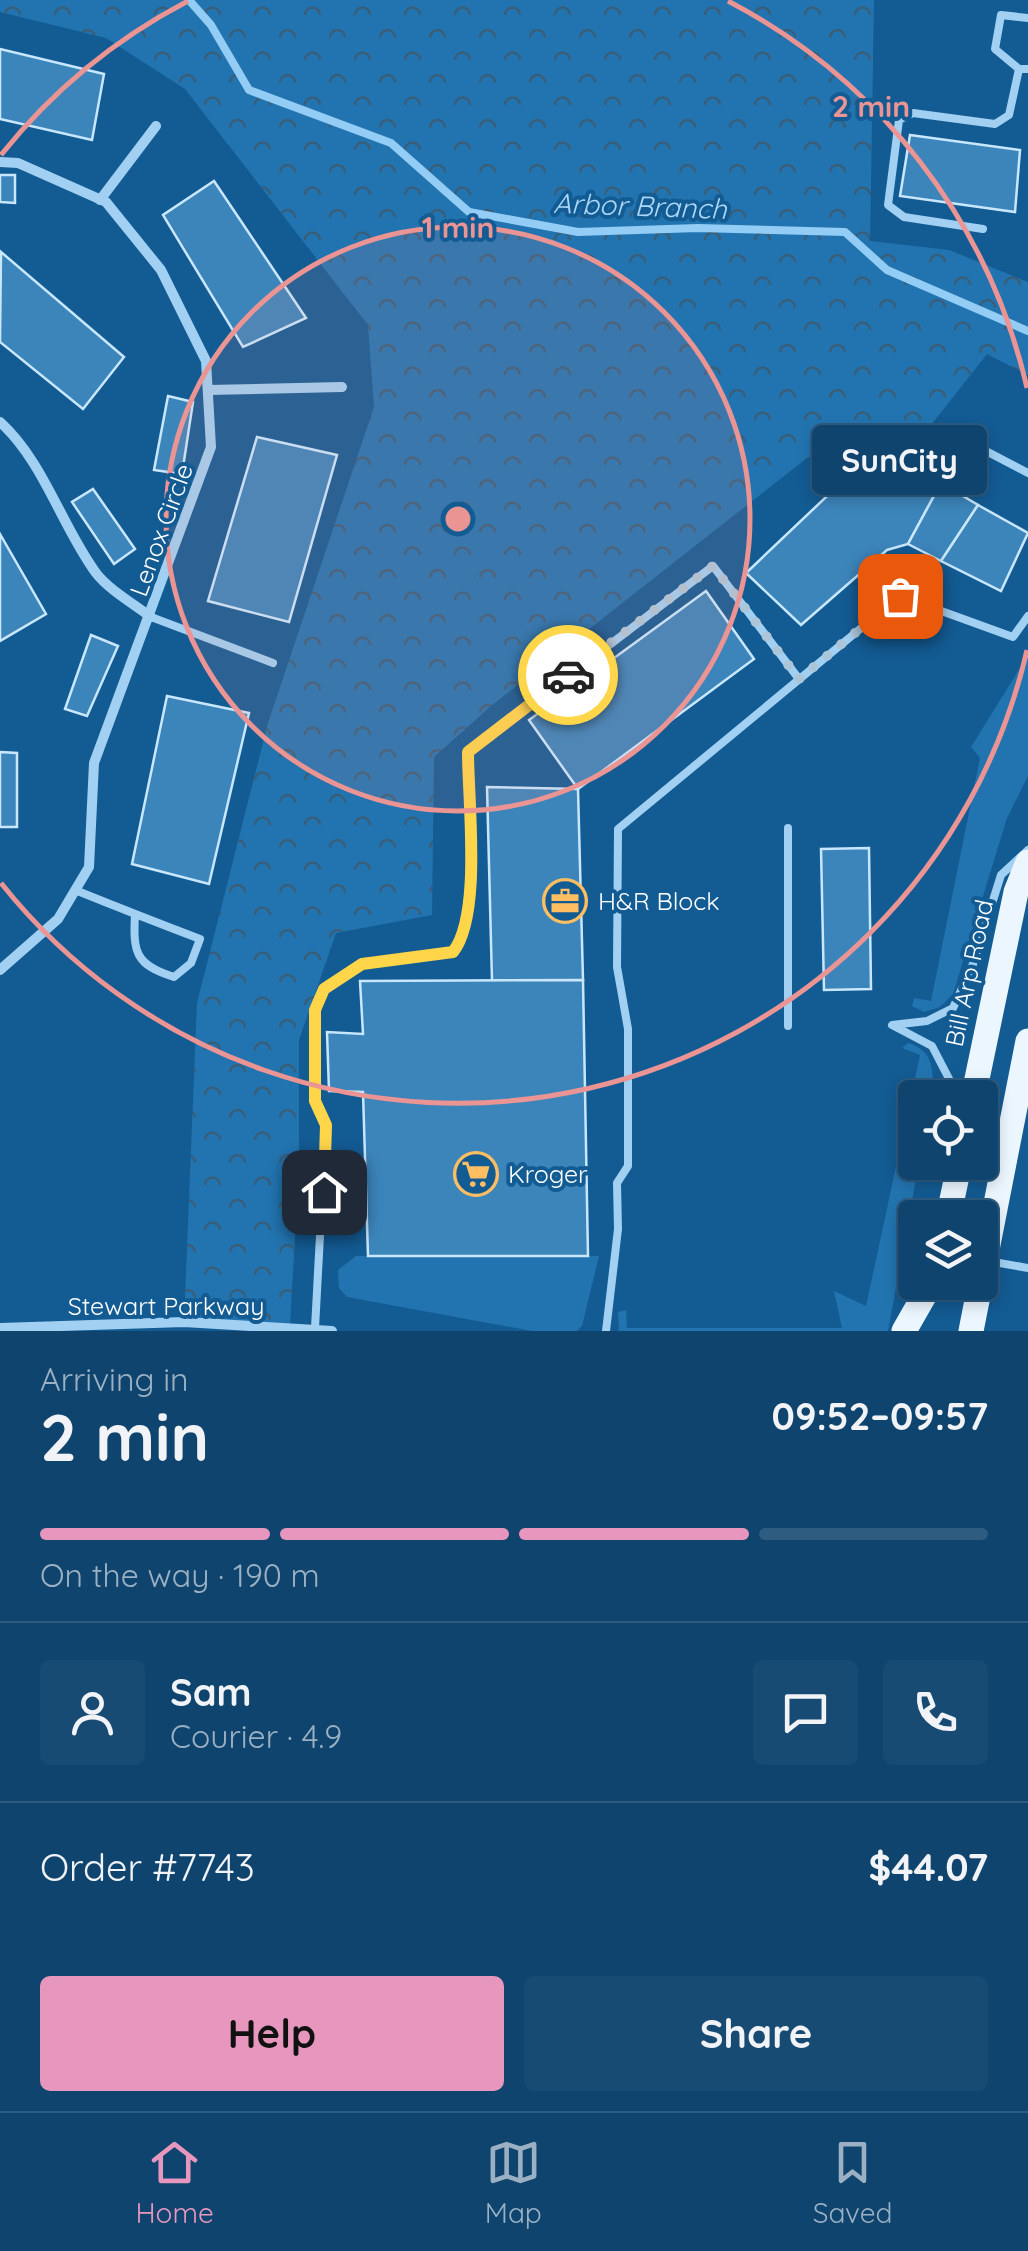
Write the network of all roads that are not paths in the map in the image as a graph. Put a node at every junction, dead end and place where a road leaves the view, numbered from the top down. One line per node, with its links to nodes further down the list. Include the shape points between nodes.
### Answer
1 (1028, 18): 2 (lane, via 1000,14 995,48)
2 (1024, 69): 6 (lane, via 1008,115 995,124 912,112 899,120 888,205 904,216)
3 (156, 126): 5 (street)
4 (0, 162): 5 (street, Lenox Circle, via 18,163)
5 (100, 200): 8 (street, Lenox Circle, via 161,270 206,362)
6 (983, 229)
7 (342, 386): 8 (street)
8 (208, 390): 13 (street, Lenox Circle, via 212,447)
9 (0, 422): 13 (street, via 22,441 100,578)
10 (962, 439): 11 (lane)
11 (1028, 474)
12 (1028, 616): 15 (lane, via 1013,638 900,596)
13 (151, 617): 14 (lane); 19 (street, Lenox Circle, via 94,763 89,866)
14 (273, 663)
15 (799, 679): 34 (lane, via 713,566 468,752 464,938 453,952 352,968 324,989 315,1010 315,1101 326,1125); 36 (lane, via 618,829 617,967 628,1029 628,1166 617,1184)
16 (788, 828): 22 (lane)
17 (1028, 850): 24 (lane, via 1001,874 954,1008 927,1021 892,1025 932,1046)
18 (1028, 862): 25 (main road, Bill Arp Road)
19 (75, 890): 20 (lane); 21 (street, Lenox Circle, via 58,919)
20 (136, 914): 20 (lane, via 200,939 191,963 174,978 148,970 133,946)
21 (0, 970)
22 (788, 1026)
23 (1028, 1041): 26 (main road)
24 (949, 1080)
25 (978, 1080)
26 (997, 1200)
27 (998, 1262): 28 (lane)
28 (1028, 1268)
29 (922, 1300): 37 (main road)
30 (930, 1300): 38 (main road)
31 (978, 1300): 39 (main road)
32 (0, 1328): 33 (street, Stewart Parkway)
33 (96, 1328): 34 (street, Stewart Parkway, via 184,1322)
34 (315, 1328): 35 (street, Stewart Parkway)
35 (332, 1331)
36 (606, 1331)
37 (904, 1331)
38 (924, 1331)
39 (972, 1331)

